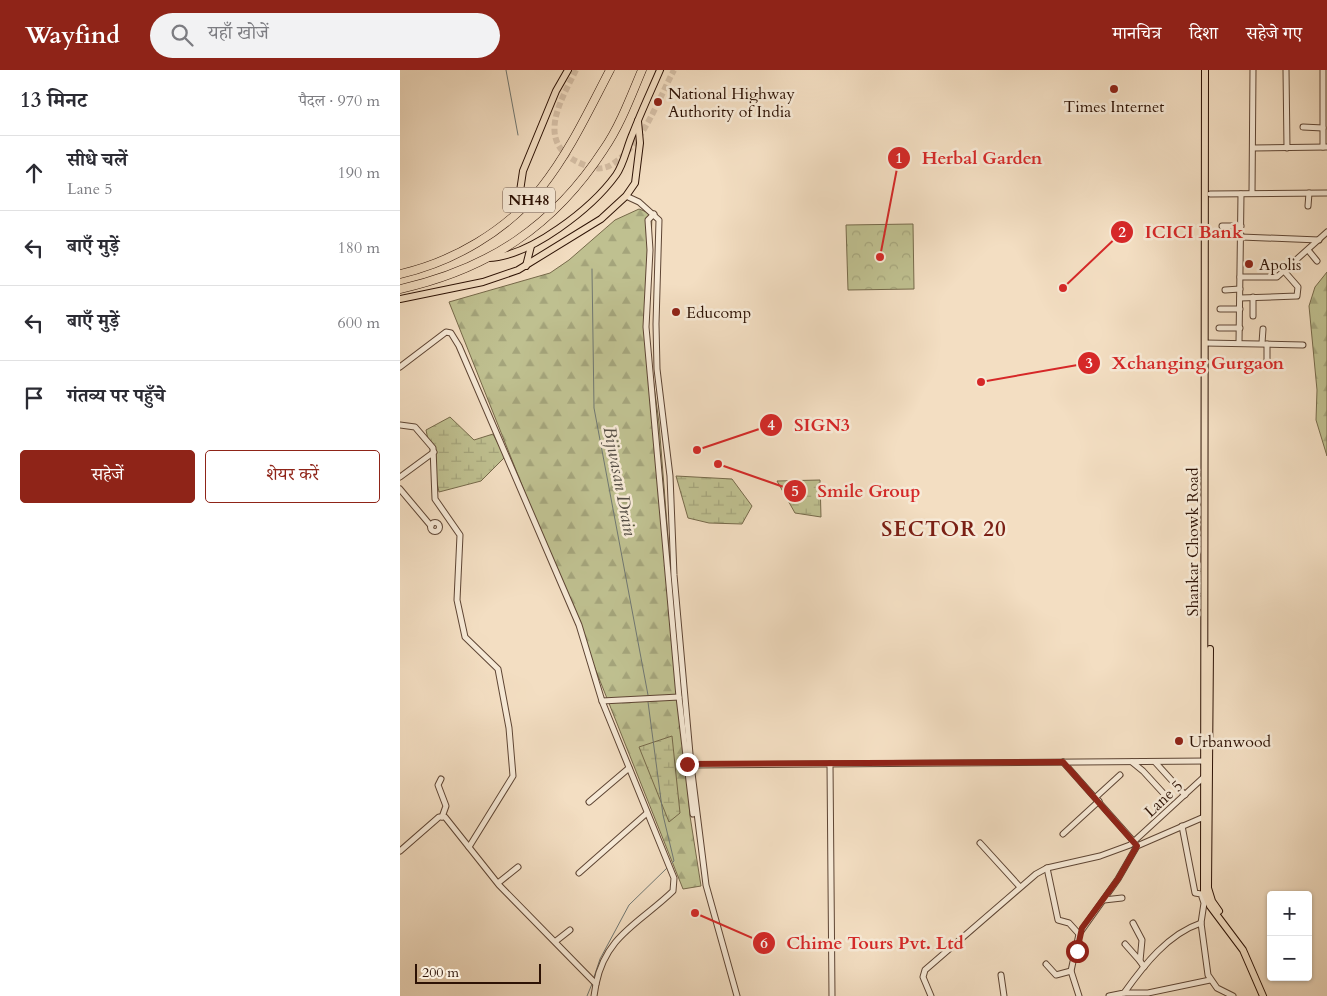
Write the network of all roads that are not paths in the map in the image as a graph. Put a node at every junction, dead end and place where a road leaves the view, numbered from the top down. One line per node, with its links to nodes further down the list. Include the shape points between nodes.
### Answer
1 (568, 70): 23 (main road, via 523,171)
2 (610, 70): 23 (highway, NH48, via 564,154 540,189)
3 (642, 70): 33 (highway, NH48, via 605,148 568,197 533,230)
4 (660, 70): 10 (main road)
5 (1205, 70): 51 (main road, Shankar Chowk Road)
6 (1209, 70): 19 (main road, Shankar Chowk Road)
7 (1253, 70): 14 (street)
8 (1286, 70): 15 (street)
9 (1323, 70): 12 (street)
10 (638, 121): 21 (main road, via 638,167 635,183); 31 (main road, via 617,174 551,234)
11 (1302, 127): 12 (street)
12 (1323, 128): 13 (street)
13 (1325, 147): 15 (street)
14 (1253, 148): 15 (street); 16 (street)
15 (1287, 148)
16 (1252, 193): 17 (street); 20 (street)
17 (1309, 193): 18 (street); 22 (street)
18 (1327, 193)
19 (1210, 194): 20 (street); 51 (main road, Shankar Chowk Road)
20 (1241, 194): 26 (street)
21 (626, 196): 24 (street); 35 (main road, via 595,222)
22 (1308, 206)
23 (517, 211): 37 (highway, NH48, via 465,250 429,267)
24 (654, 214): 64 (street, via 648,224 650,250 646,327); 71 (street, via 659,220 657,369 670,476 674,575)
25 (1222, 226): 26 (street)
26 (1241, 226): 29 (street)
27 (1327, 232): 30 (street)
28 (1223, 236): 29 (street)
29 (1241, 236): 30 (street); 38 (street)
30 (1319, 240): 32 (street)
31 (530, 246): 33 (main road, via 503,258); 35 (main road)
32 (1308, 250): 34 (street); 36 (street)
33 (488, 258): 39 (highway, NH48, via 434,282)
34 (1318, 261)
35 (526, 266): 44 (main road, via 484,282)
36 (1284, 271): 38 (street, via 1274,278); 43 (street, via 1298,288 1297,296)
37 (400, 274)
38 (1240, 277): 41 (street)
39 (400, 289)
40 (1225, 290): 41 (street)
41 (1240, 290): 42 (street)
42 (1240, 298): 43 (street); 46 (street)
43 (1252, 298): 47 (street)
44 (400, 299)
45 (1220, 309): 46 (street)
46 (1240, 309): 49 (street)
47 (1254, 316)
48 (1219, 328): 49 (street)
49 (1240, 328): 52 (street)
50 (1263, 329): 53 (street)
51 (1207, 343): 52 (street); 67 (main road, Shankar Chowk Road)
52 (1239, 343): 53 (street)
53 (1264, 344): 54 (street); 57 (street)
54 (1276, 344): 55 (street); 56 (street)
55 (1303, 345)
56 (1276, 350)
57 (1267, 363)
58 (400, 367): 65 (street, via 446,332 453,335 488,408 579,625)
59 (400, 425): 60 (street, via 415,427)
60 (434, 452): 61 (street); 87 (street, via 435,500 460,535 457,595 463,631 467,640 500,673 514,768 512,779)
61 (400, 477)
62 (400, 489): 63 (street)
63 (431, 526)
64 (679, 697): 65 (street); 71 (street)
65 (602, 701): 72 (street)
66 (1154, 761): 67 (street); 69 (street); 77 (street)
67 (1208, 761): 74 (main road, Shankar Chowk Road); 119 (main road, Shankar Chowk Road, via 1209,895 1247,948)
68 (1063, 762): 69 (street); 70 (street); 78 (street)
69 (1131, 762): 76 (street)
70 (830, 764): 71 (street); 112 (street)
71 (689, 765): 111 (street, via 704,892)
72 (629, 768): 79 (street); 80 (street)
73 (1120, 776): 78 (street)
74 (1206, 776): 77 (street, Lane 5); 82 (main road, Shankar Chowk Road)
75 (441, 779): 81 (street, via 438,785 446,806)
76 (1165, 795)
77 (1185, 795): 86 (street, Lane 5)
78 (1098, 799): 84 (street); 86 (street)
79 (589, 802)
80 (647, 813): 91 (street); 108 (street, via 664,850 674,886 666,897 615,940 601,963)
81 (442, 816): 87 (street); 88 (street)
82 (1204, 817): 83 (street); 118 (main road, Shankar Chowk Road, via 1206,900 1243,950)
83 (1182, 826): 86 (street); 97 (street, via 1195,892 1201,894 1204,903)
84 (1063, 834)
85 (980, 843): 93 (street)
86 (1136, 844): 90 (street); 95 (street, Lane 5)
87 (469, 847): 92 (street)
88 (401, 849)
89 (518, 867): 92 (street)
90 (1047, 868): 93 (street); 99 (street, via 1058,920 1069,923)
91 (580, 873)
92 (498, 883): 100 (street)
93 (1020, 887): 113 (street, via 925,970 923,977)
94 (1122, 898): 95 (street)
95 (1104, 900): 99 (street, Lane 5)
96 (1133, 923): 102 (street, via 1142,940)
97 (1201, 923): 104 (street, via 1177,934); 107 (street)
98 (570, 930): 100 (street)
99 (1079, 934): 105 (street, Lane 5)
100 (556, 942): 108 (street)
101 (1125, 944): 102 (street)
102 (1140, 961): 104 (street)
103 (1046, 964): 105 (street, via 1056,975)
104 (1144, 967): 109 (street)
105 (1071, 971): 115 (street, Lane 5)
106 (1001, 975): 114 (street)
107 (1210, 980): 109 (street, via 1148,993); 117 (street, via 1217,988)
108 (596, 984): 110 (street)
109 (1126, 994): 116 (street)
110 (594, 996)
111 (736, 996)
112 (832, 996)
113 (931, 996)
114 (1004, 996)
115 (1079, 996)
116 (1111, 996)
117 (1233, 996)
118 (1263, 996)
119 (1268, 996)

